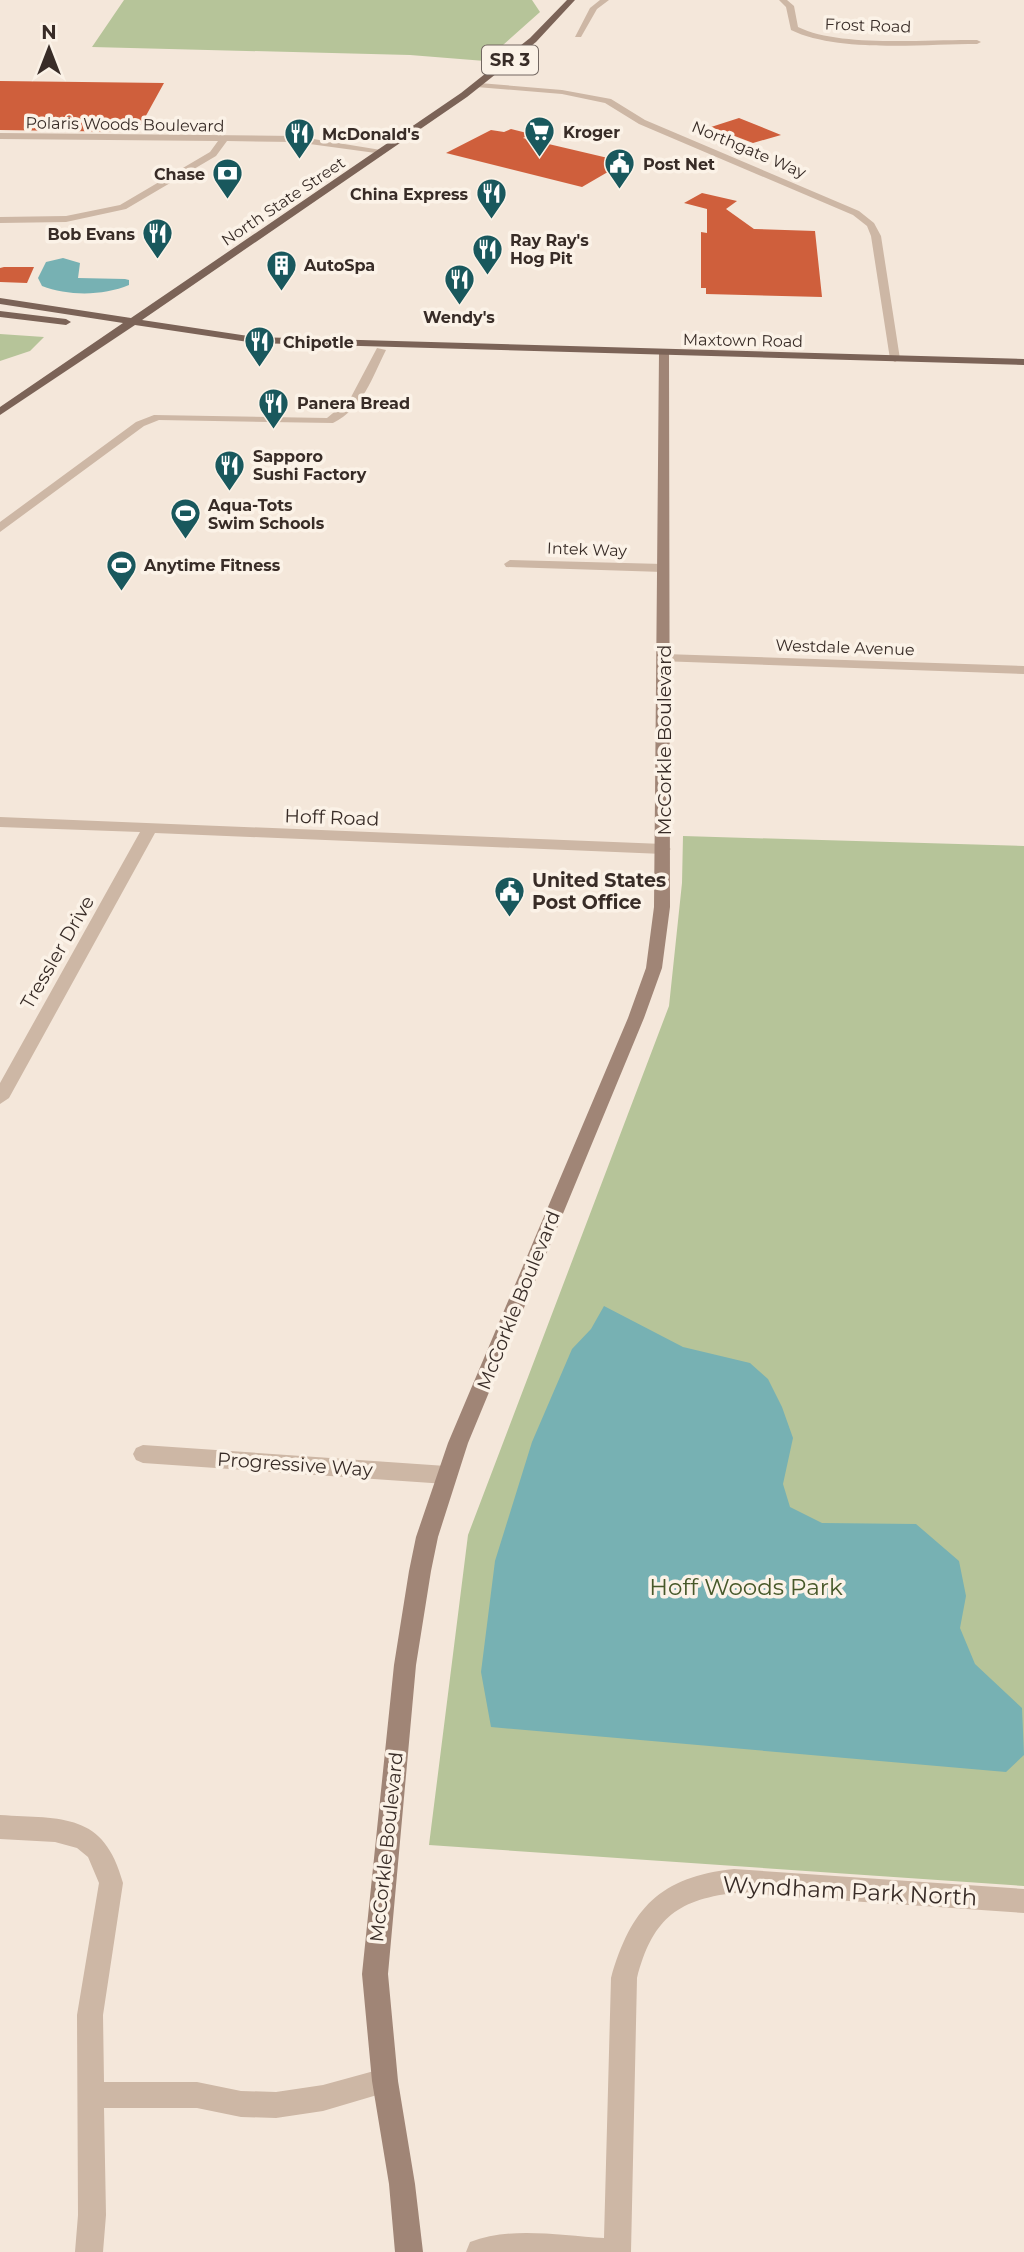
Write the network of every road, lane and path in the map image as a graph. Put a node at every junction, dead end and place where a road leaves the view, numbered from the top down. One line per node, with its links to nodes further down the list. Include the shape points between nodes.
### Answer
1 (571, 0): 6 (main road, North State Street / SR 3, via 533,40)
2 (605, 0): 4 (street, via 594,8)
3 (783, 0): 5 (street, Frost Road, via 790,6 794,28 808,36)
4 (578, 35)
5 (977, 42)
6 (479, 85): 9 (main road, North State Street / SR 3); 17 (street, Northgate Way, via 562,92 608,102 650,126 856,213 876,236)
7 (0, 136): 8 (street, Polaris Woods Boulevard)
8 (223, 140): 9 (street, Polaris Woods Boulevard, via 309,140); 10 (street, via 213,154 123,207 66,219)
9 (386, 149): 13 (main road, North State Street / SR 3)
10 (0, 220)
11 (0, 301): 13 (main road, Maxtown Road)
12 (0, 314): 14 (main road, Maxtown Road)
13 (133, 322): 14 (main road, North State Street / SR 3); 15 (main road, Maxtown Road, via 254,340)
14 (122, 329): 15 (main road, Maxtown Road, via 238,347); 19 (main road, North State Street / SR 3)
15 (386, 347): 16 (main road, Maxtown Road); 20 (street, via 354,404 341,416 329,421 158,417 140,424)
16 (664, 353): 17 (main road, Maxtown Road); 22 (street, McCorkle Boulevard)
17 (895, 359): 18 (main road, Maxtown Road)
18 (1024, 362)
19 (0, 412)
20 (0, 528)
21 (510, 564): 22 (street, Intek Way)
22 (663, 568): 23 (street, McCorkle Boulevard)
23 (664, 659): 24 (street, Westdale Avenue); 27 (street, McCorkle Boulevard)
24 (1024, 670)
25 (0, 822): 26 (street, Hoff Road)
26 (150, 828): 27 (street, Hoff Road); 28 (street, Tressler Drive)
27 (663, 849): 30 (street, McCorkle Boulevard, via 654,968)
28 (0, 1098)
29 (144, 1454): 30 (street, Progressive Way)
30 (446, 1475): 33 (street, McCorkle Boulevard, via 420,1571 396,1752 375,1974)
31 (0, 1827): 34 (street, via 88,1838 108,1863 111,1883 90,2015)
32 (1024, 1901): 39 (street, Wyndham Park North, via 734,1881 695,1887 660,1905 630,1950 624,1978)
33 (385, 2081): 34 (street, via 276,2105 197,2095); 36 (street, McCorkle Boulevard)
34 (92, 2095): 35 (street)
35 (89, 2252)
36 (409, 2252)
37 (481, 2252): 38 (street, via 518,2247)
38 (605, 2252)
39 (617, 2252)

